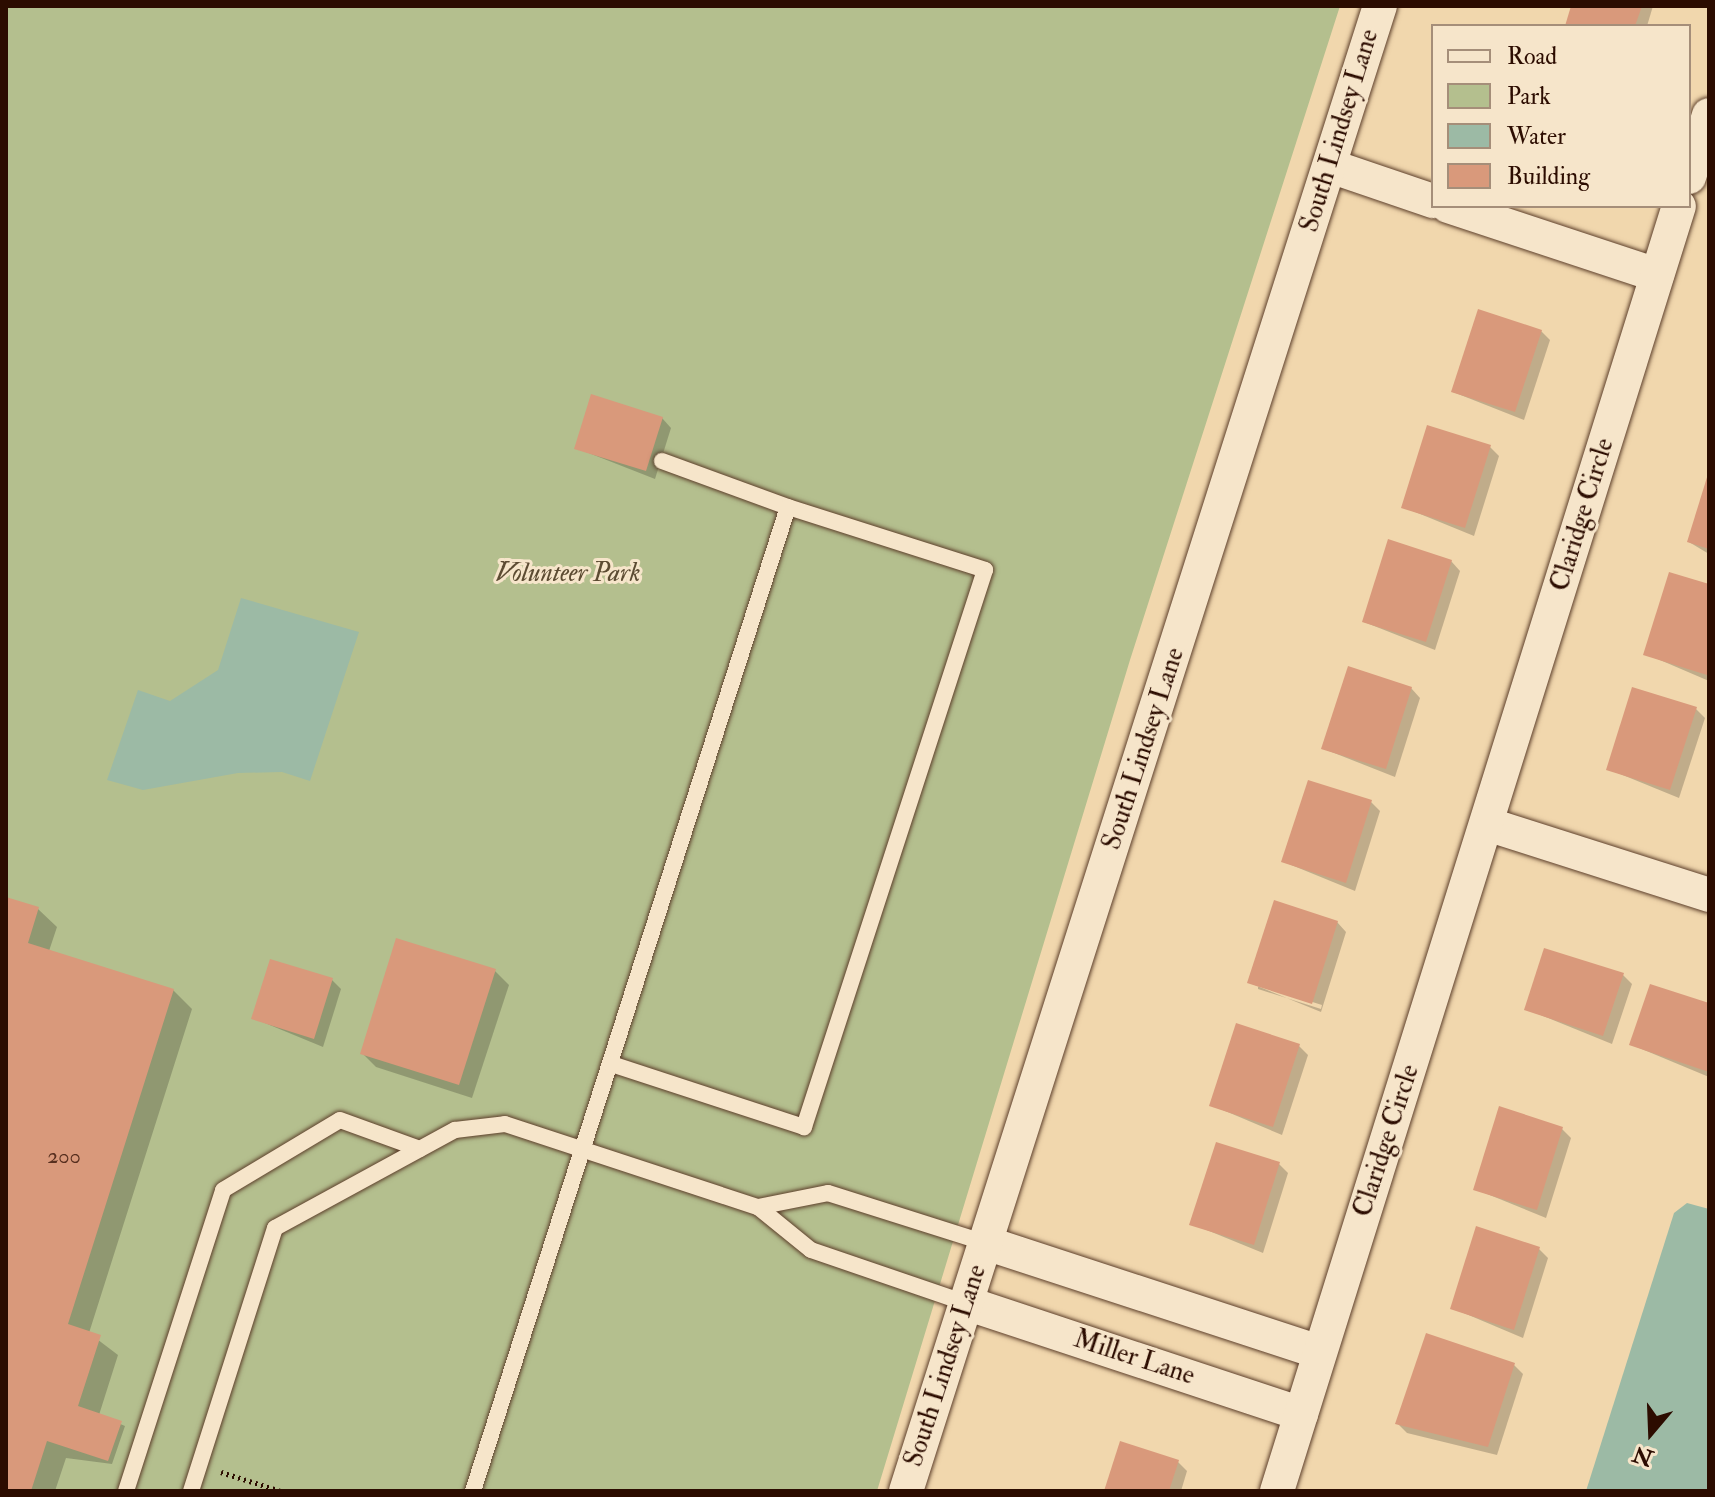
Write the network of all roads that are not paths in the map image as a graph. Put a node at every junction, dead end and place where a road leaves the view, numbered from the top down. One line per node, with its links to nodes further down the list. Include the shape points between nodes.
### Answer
1 (1380, 6): 3 (street, South Lindsey Lane)
2 (1709, 115): 4 (street)
3 (1330, 166): 5 (street); 17 (street, South Lindsey Lane)
4 (1691, 171)
5 (1431, 200)
6 (1454, 208): 8 (street)
7 (1678, 208): 8 (street, Claridge Circle)
8 (1657, 275): 11 (street, Claridge Circle)
9 (662, 461): 10 (lane)
10 (788, 507): 13 (lane); 13 (lane, via 985,570 804,1127)
11 (1487, 824): 12 (street); 19 (street, Claridge Circle)
12 (1709, 895)
13 (611, 1064): 15 (lane)
14 (420, 1149): 15 (lane, via 455,1130 505,1124); 21 (lane, via 340,1120 223,1190); 22 (lane, via 275,1228)
15 (584, 1150): 16 (lane); 23 (lane)
16 (758, 1207): 17 (lane, via 828,1193); 18 (lane, via 811,1250)
17 (986, 1243): 18 (street, South Lindsey Lane); 19 (street)
18 (966, 1303): 20 (street, Miller Lane); 24 (street, South Lindsey Lane)
19 (1320, 1352): 20 (street, Claridge Circle)
20 (1301, 1414): 25 (street, Claridge Circle)
21 (126, 1491)
22 (191, 1491)
23 (473, 1491)
24 (906, 1491)
25 (1277, 1491)

